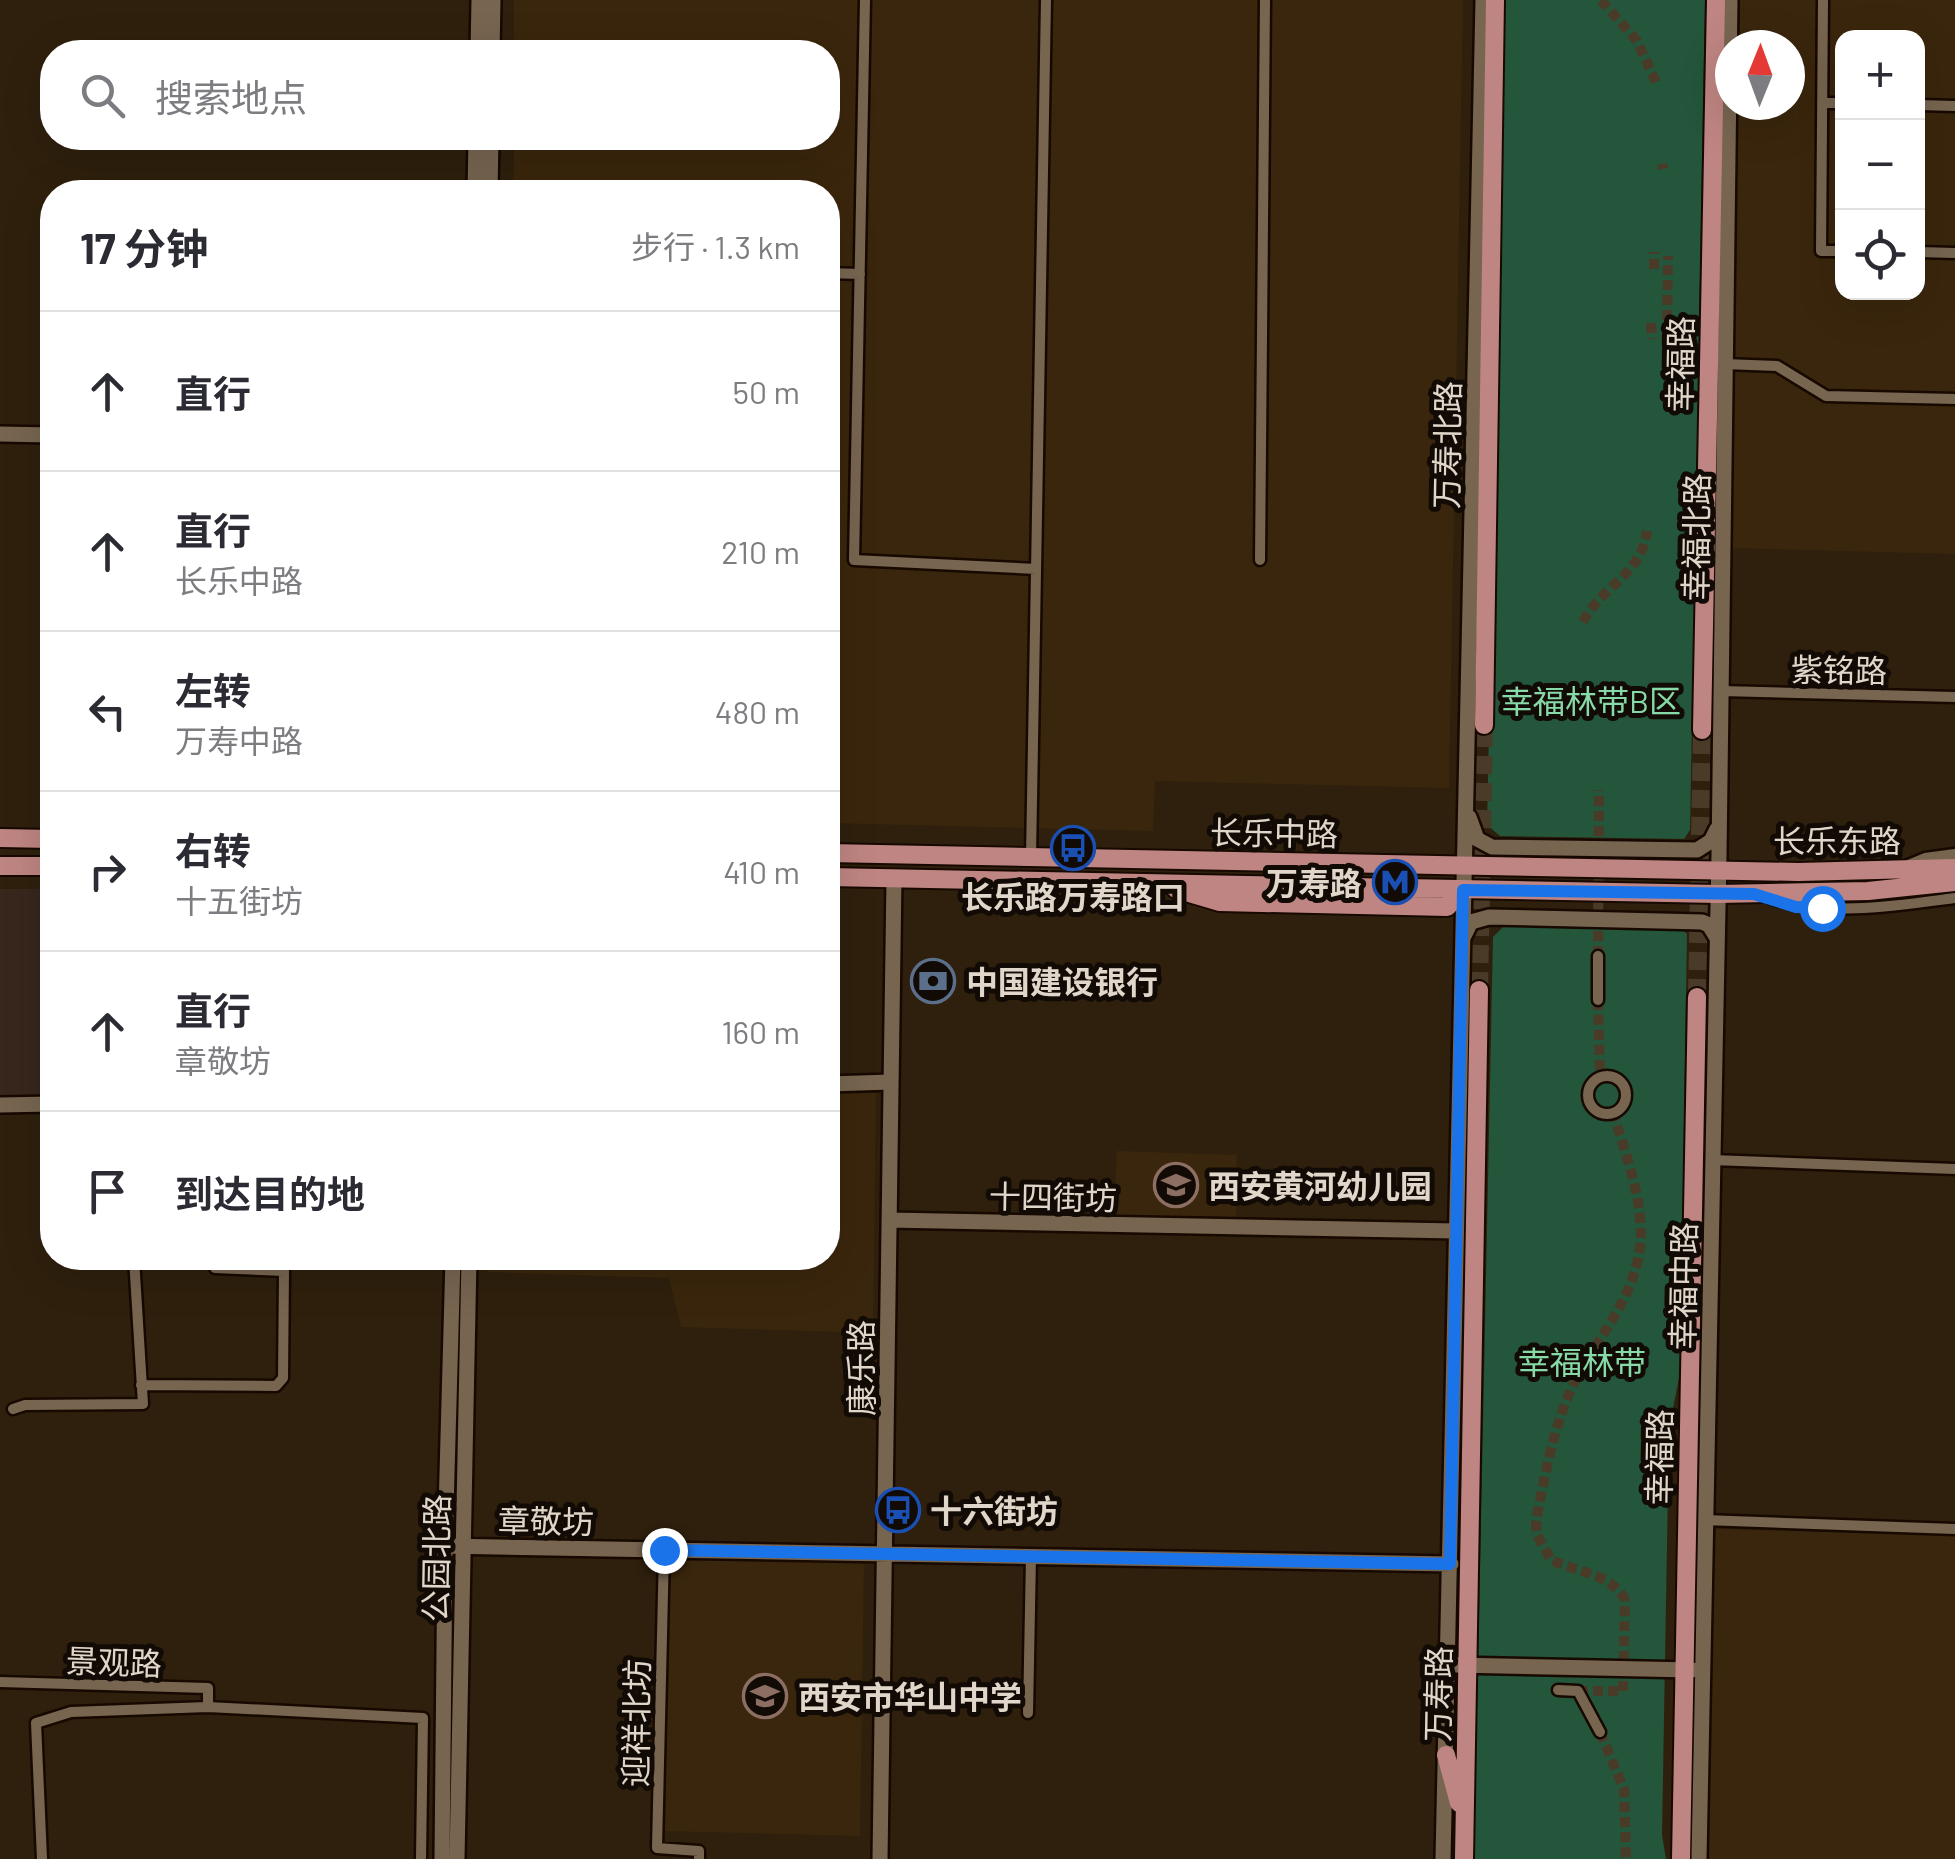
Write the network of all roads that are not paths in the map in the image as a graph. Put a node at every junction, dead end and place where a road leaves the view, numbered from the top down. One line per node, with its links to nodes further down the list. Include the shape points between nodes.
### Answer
1 (478, 0): 11 (main road)
2 (494, 0): 12 (main road)
3 (865, 0): 25 (street)
4 (1046, 0): 31 (street)
5 (1265, 0): 30 (street)
6 (1483, 0): 36 (main road, 万寿北路)
7 (1496, 0): 34 (main road)
8 (1716, 0): 35 (main road, 幸福路)
9 (1730, 0): 26 (main road, 幸福北路)
10 (1823, 0): 13 (street)
11 (478, 40)
12 (492, 40)
13 (1822, 103): 14 (street); 21 (street, via 1821,250)
14 (1835, 104)
15 (1925, 105): 16 (street)
16 (1955, 106)
17 (476, 150): 19 (main road)
18 (491, 150): 20 (main road)
19 (475, 180)
20 (490, 180)
21 (1835, 251)
22 (1925, 252): 23 (street)
23 (1955, 253)
24 (840, 274): 25 (street)
25 (860, 274): 31 (street, via 854,560)
26 (1724, 364): 27 (street, via 1777,366 1826,396); 32 (main road, 幸福北路)
27 (1955, 399)
28 (0, 434): 29 (main road)
29 (40, 435)
30 (1260, 560)
31 (1036, 569): 42 (street)
32 (1721, 691): 33 (street, 紫铭路); 37 (main road, 幸福北路)
33 (1955, 697)
34 (1484, 726)
35 (1702, 730)
36 (1465, 798): 37 (main road, via 1477,840 1492,847 1698,850); 46 (main road, 万寿北路)
37 (1720, 822): 48 (main road, 幸福北路)
38 (0, 838): 39 (main road)
39 (40, 838)
40 (840, 854): 42 (main road, 长乐中路)
41 (1955, 854): 49 (street)
42 (1031, 858): 43 (main road, 长乐中路)
43 (1099, 858): 46 (main road, 长乐中路); 52 (main road)
44 (0, 866): 45 (main road)
45 (40, 866)
46 (1463, 866): 48 (main road, 长乐中路); 54 (main road, 万寿北路)
47 (1955, 868): 49 (main road, 长乐东路)
48 (1719, 870): 49 (main road, 长乐东路); 55 (main road, 幸福北路)
49 (1896, 870)
50 (840, 876): 51 (main road, 长乐中路)
51 (894, 878): 52 (main road, 长乐中路); 64 (main road, 康乐路)
52 (1099, 882): 54 (main road, 长乐中路)
53 (1955, 882): 56 (main road, 长乐东路)
54 (1463, 890): 55 (main road, 长乐中路); 59 (main road, 万寿北路)
55 (1718, 894): 56 (main road, 长乐东路); 58 (main road, 幸福中路)
56 (1754, 894): 57 (street, via 1822,908)
57 (1955, 898)
58 (1717, 938): 59 (main road, via 1702,922 1484,917 1469,924); 68 (main road, 幸福中路)
59 (1462, 942): 71 (main road, 万寿北路)
60 (1598, 956): 63 (street)
61 (1479, 990): 76 (main road, 万寿路)
62 (1697, 997): 89 (main road, 幸福路)
63 (1598, 1000)
64 (891, 1082): 65 (main road); 70 (main road, 康乐路)
65 (840, 1084)
66 (40, 1104): 67 (main road)
67 (0, 1105)
68 (1712, 1160): 69 (street); 80 (main road, 幸福中路)
69 (1955, 1170)
70 (889, 1220): 71 (main road, 十四街坊); 85 (main road, 康乐路)
71 (1456, 1232): 79 (main road, 万寿北路)
72 (135, 1270): 77 (street)
73 (261, 1270): 77 (street, via 284,1271 283,1378 276,1386)
74 (453, 1270): 82 (main road, 公园北路)
75 (469, 1270): 83 (main road, 公园北路)
76 (1473, 1363): 79 (main road); 88 (main road, 万寿路)
77 (141, 1385): 78 (street, via 144,1404)
78 (14, 1409)
79 (1452, 1470): 87 (main road)
80 (1704, 1520): 81 (street); 89 (main road, 幸福中路)
81 (1955, 1529)
82 (445, 1546): 83 (main road, 章敬坊); 100 (main road, 公园北路)
83 (462, 1546): 84 (main road, 章敬坊); 101 (main road, 公园北路)
84 (664, 1550): 85 (main road, 章敬坊); 102 (street, 迎祥北坊, via 657,1848 699,1852)
85 (886, 1554): 86 (main road, 章敬坊); 103 (main road, 康乐路)
86 (1031, 1556): 87 (main road, 章敬坊); 93 (street)
87 (1450, 1564): 88 (main road)
88 (1458, 1665): 89 (main road); 95 (main road); 97 (main road, 万寿路)
89 (1693, 1670): 96 (main road, 幸福中路); 106 (main road, 幸福路)
90 (0, 1682): 92 (street, 景观路, via 208,1688)
91 (1558, 1690): 94 (street, via 1578,1690)
92 (208, 1707): 98 (street, via 71,1712 36,1723); 99 (street, via 423,1718)
93 (1028, 1714)
94 (1600, 1732)
95 (1446, 1756): 97 (main road); 104 (main road)
96 (1700, 1793): 107 (main road); 108 (main road, 幸福中路)
97 (1464, 1822): 105 (main road, 万寿路)
98 (42, 1859)
99 (421, 1859)
100 (442, 1859)
101 (457, 1859)
102 (699, 1859)
103 (880, 1859)
104 (1443, 1859)
105 (1464, 1859)
106 (1680, 1859)
107 (1690, 1859)
108 (1700, 1859)

